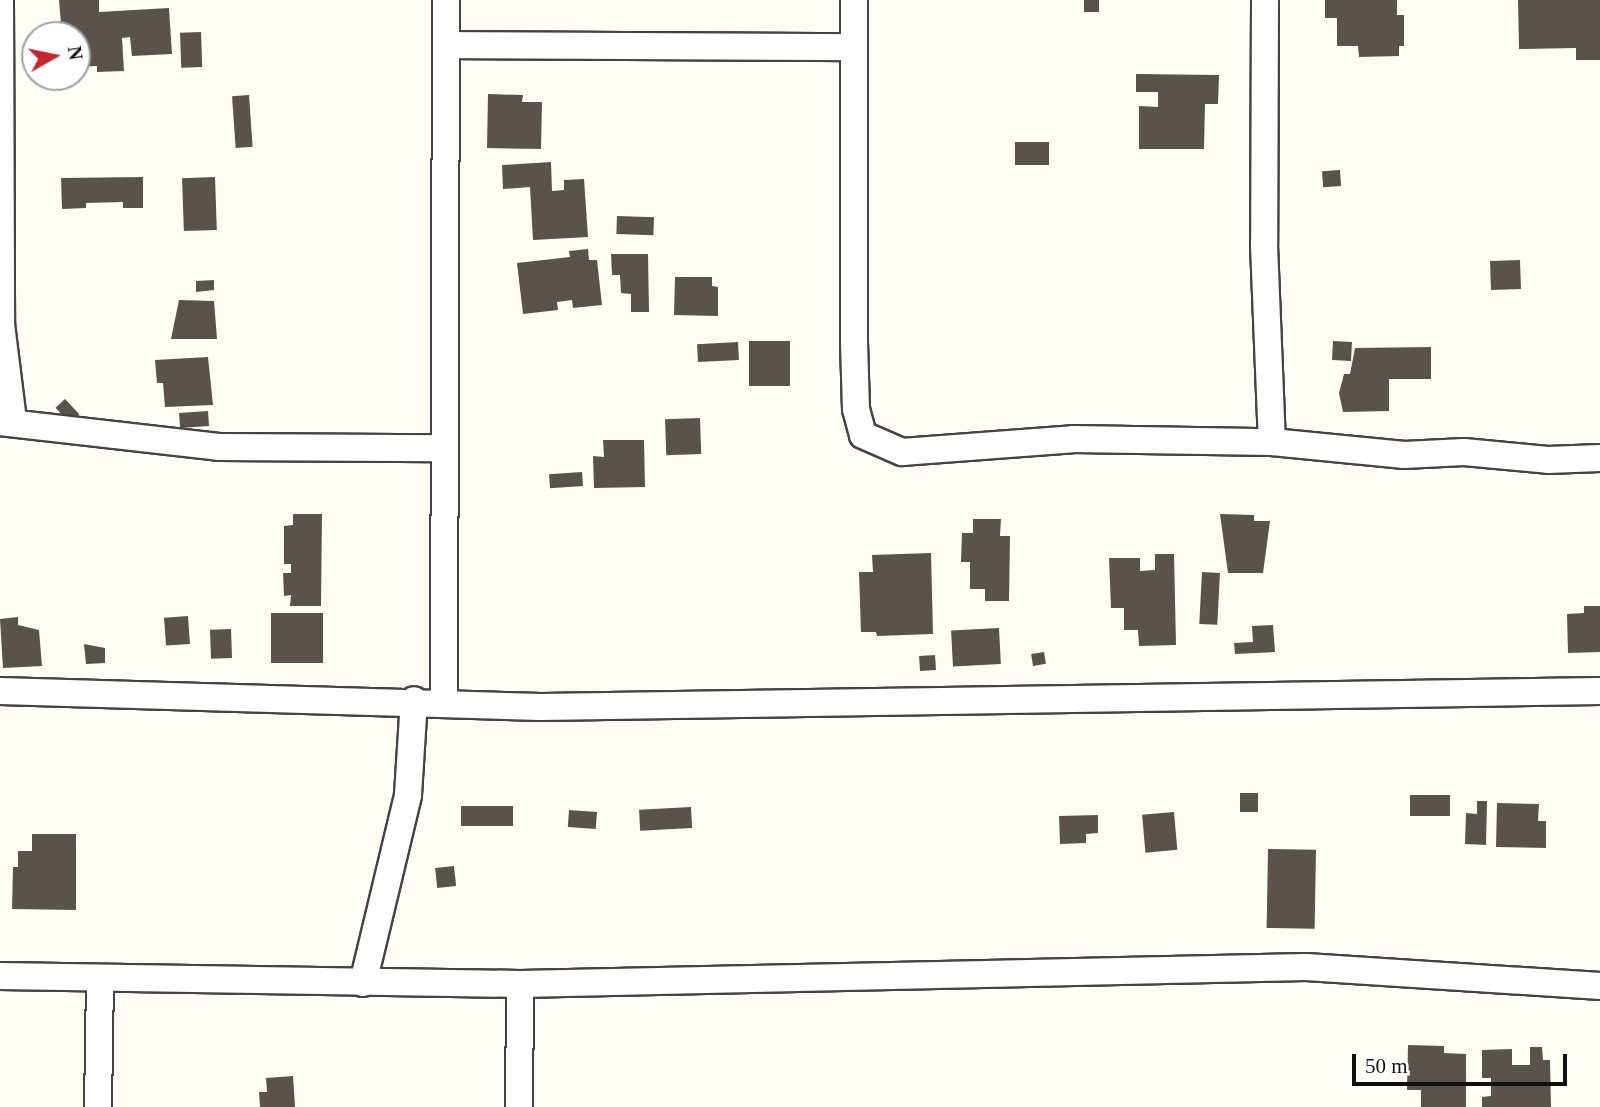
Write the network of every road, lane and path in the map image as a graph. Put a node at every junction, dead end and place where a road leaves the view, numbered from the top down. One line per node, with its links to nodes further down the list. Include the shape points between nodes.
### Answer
1 (0, 0): 7 (street, via 1,324)
2 (446, 0): 5 (street)
3 (854, 0): 6 (street)
4 (1265, 0): 8 (street, via 1264,245)
5 (447, 45): 6 (street); 9 (street)
6 (853, 47): 8 (street, via 855,382 863,435 902,452 1073,439)
7 (6, 422): 9 (street, via 219,447)
8 (1272, 442): 10 (street, via 1404,455 1464,452 1548,460)
9 (443, 448): 14 (street)
10 (1600, 458)
11 (0, 691): 13 (street)
12 (1600, 691): 14 (street, via 541,707)
13 (414, 701): 14 (street); 17 (street, via 408,795)
14 (444, 702)
15 (0, 976): 16 (street)
16 (100, 980): 17 (street); 20 (street)
17 (363, 983): 18 (street)
18 (520, 984): 19 (street, via 1307,967); 21 (street)
19 (1600, 986)
20 (98, 1107)
21 (519, 1107)

